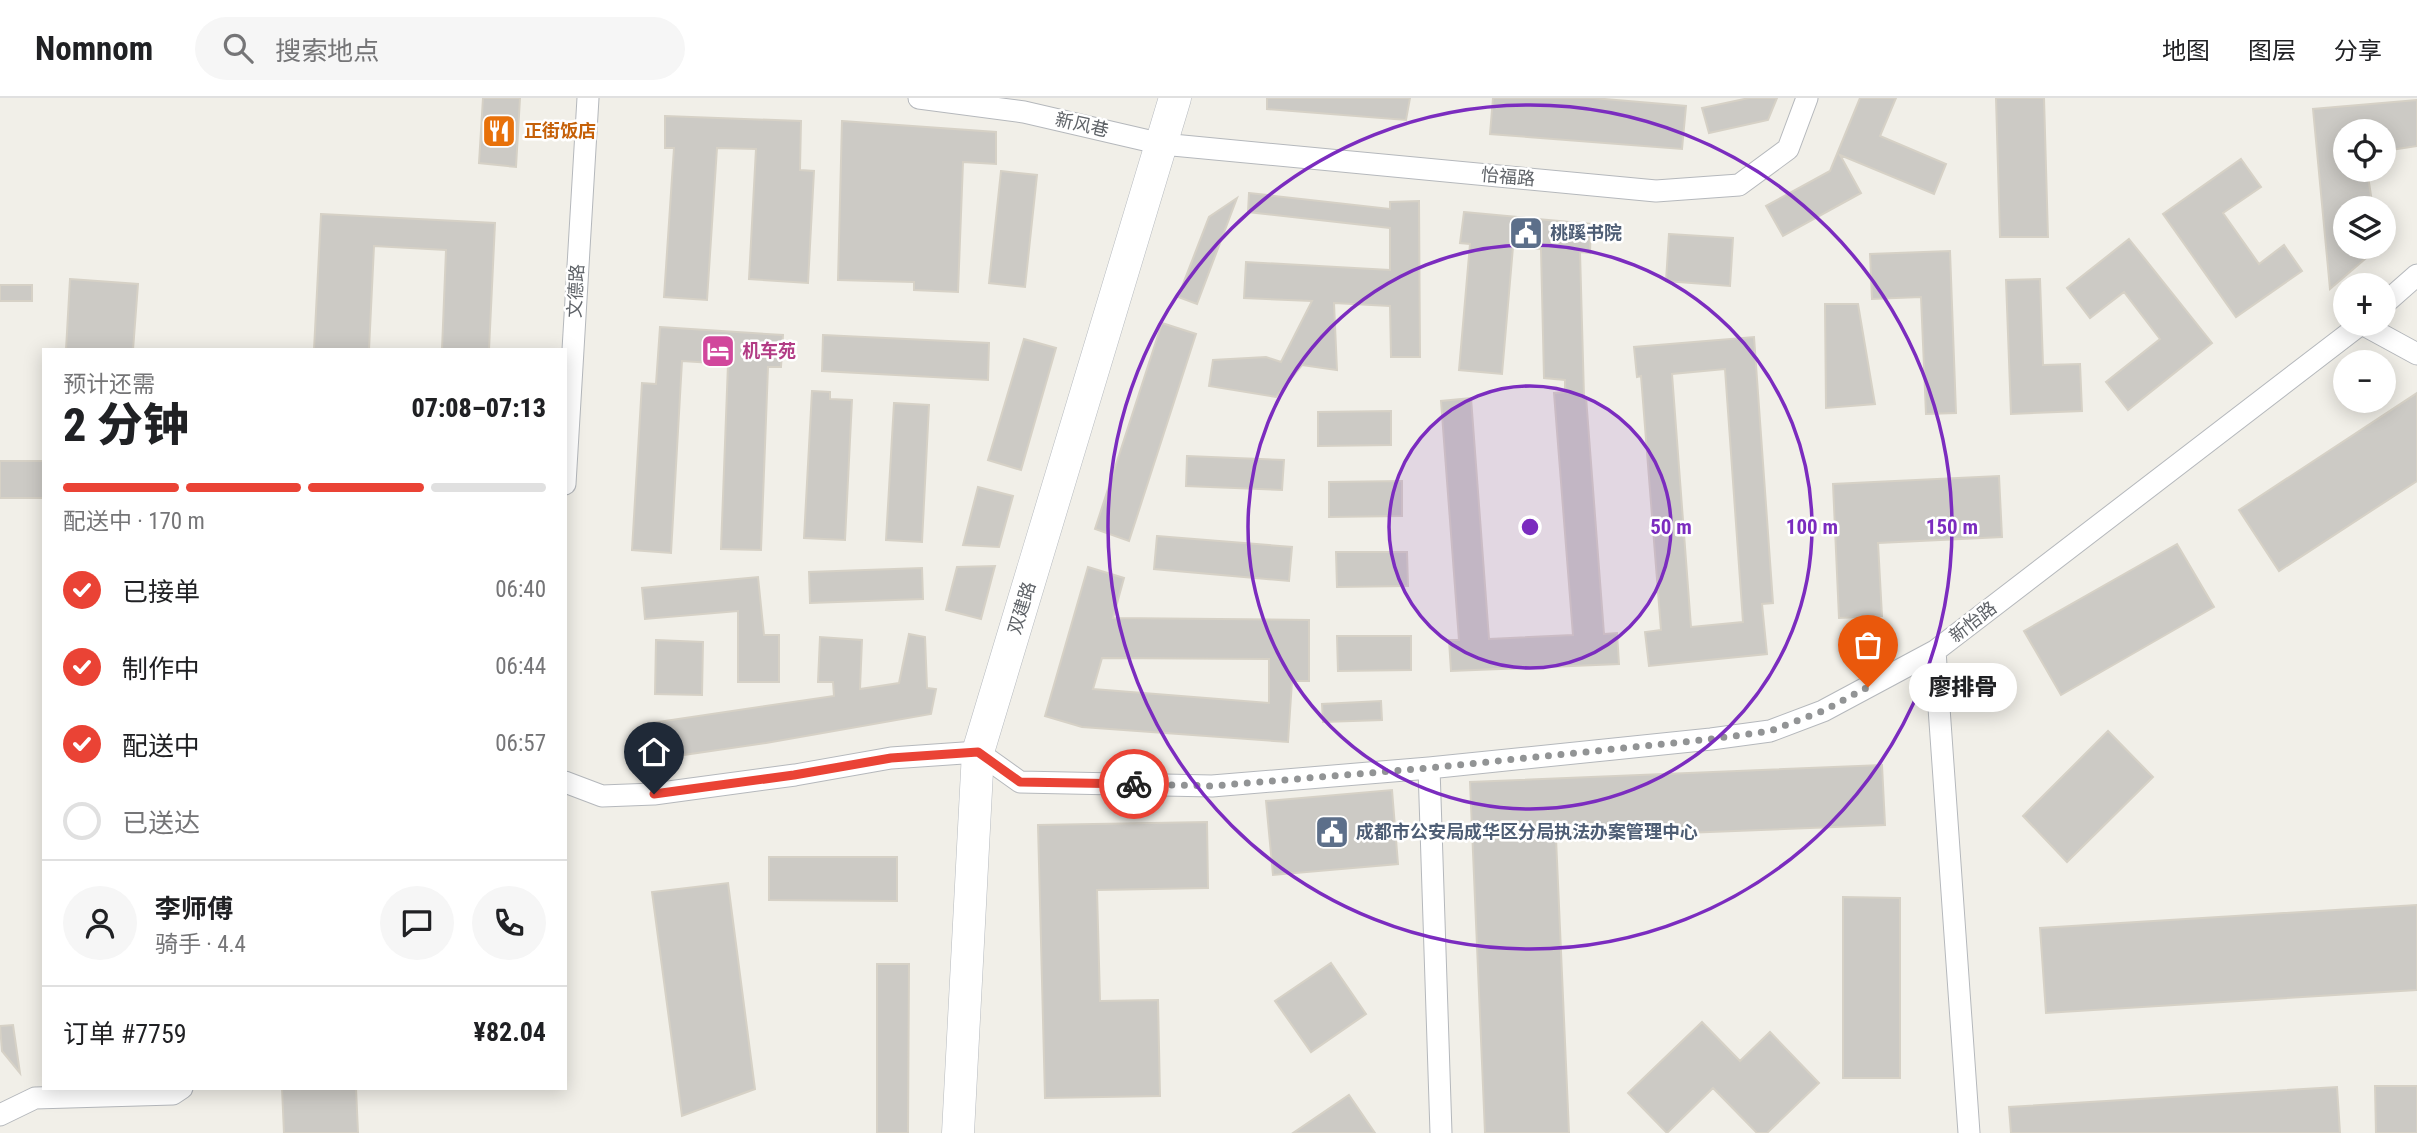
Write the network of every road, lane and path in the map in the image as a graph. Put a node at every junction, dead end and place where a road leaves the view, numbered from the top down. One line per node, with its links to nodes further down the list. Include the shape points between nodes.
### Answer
1 (588, 98): 11 (street, 文德路)
2 (919, 98): 5 (street, 新风巷, via 1024,112)
3 (1175, 98): 5 (street, 双建路)
4 (1807, 98): 5 (street, 怡福路, via 1788,149 1739,185 1670,190)
5 (1162, 144): 13 (street, 双建路)
6 (2417, 275): 7 (street)
7 (2396, 293)
8 (2345, 336): 12 (street, 新怡路)
9 (2383, 336): 10 (street)
10 (2417, 354)
11 (567, 450)
12 (1935, 651): 14 (street, 新怡路, via 1823,711 1770,731); 20 (street)
13 (978, 752): 14 (street, 新怡路, via 1020,782 1212,786); 15 (street, via 891,758 654,794 602,796); 18 (street, 双建路)
14 (1429, 768): 19 (street)
15 (567, 783)
16 (179, 1090): 17 (street, via 173,1094 35,1098)
17 (0, 1115)
18 (958, 1133)
19 (1440, 1133)
20 (1969, 1133)

